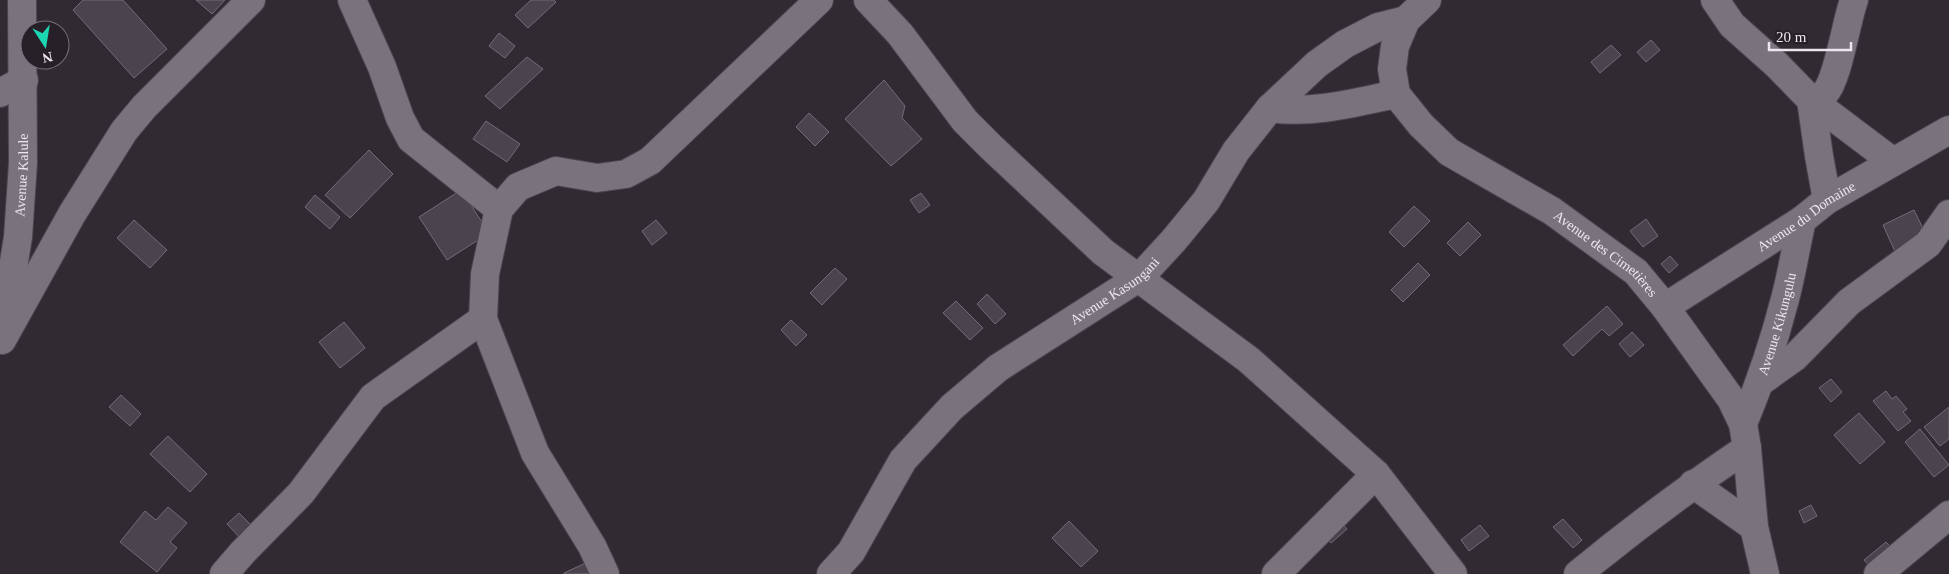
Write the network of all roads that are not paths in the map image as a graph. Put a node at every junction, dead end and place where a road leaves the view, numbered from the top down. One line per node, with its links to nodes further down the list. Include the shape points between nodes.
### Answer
1 (22, 0): 10 (street, Avenue Kalule)
2 (251, 0): 24 (street, via 144,107 124,132 72,214)
3 (352, 0): 18 (street, via 411,139)
4 (819, 0): 18 (street, via 650,161 626,174 597,178 556,171 518,188)
5 (868, 0): 21 (street, via 900,34 971,128 1103,252)
6 (1427, 0): 9 (street)
7 (1715, 0): 13 (street, via 1732,25)
8 (1854, 0): 13 (street, via 1830,84 1824,95)
9 (1406, 20): 12 (street, via 1395,46 1392,69); 14 (street, Avenue Kasungani, via 1378,27 1344,44 1317,64)
10 (24, 80): 11 (street); 24 (street, Avenue Kalule, via 18,238)
11 (0, 93)
12 (1396, 94): 14 (street, via 1334,107 1292,111); 22 (street, Avenue des Cimetières, via 1449,152 1552,211 1636,272)
13 (1811, 100): 16 (street); 17 (street)
14 (1270, 108): 21 (street, Avenue Kasungani, via 1236,151 1206,200)
15 (1949, 130): 16 (street, Avenue du Domaine)
16 (1892, 161): 17 (street, Avenue du Domaine)
17 (1827, 200): 20 (street, Avenue du Domaine)
18 (498, 209): 23 (street, via 485,274)
19 (1949, 214): 25 (street, via 1928,244 1849,302 1795,357)
20 (1802, 220): 22 (street, Avenue du Domaine); 25 (street, Avenue Kikungulu, via 1786,298)
21 (1140, 277): 27 (street, via 1249,360); 33 (street, Avenue Kasungani, via 998,368 952,407 904,460 851,552)
22 (1665, 307): 26 (street, Avenue des Cimetières, via 1731,399)
23 (483, 319): 31 (street, via 372,397 301,493); 32 (street, via 534,453 592,546)
24 (1, 344)
25 (1760, 382): 26 (street, Avenue Kikungulu)
26 (1745, 436): 28 (street); 30 (street, Avenue des Cimetières)
27 (1376, 474): 34 (street); 35 (street)
28 (1693, 484): 30 (street); 36 (street)
29 (1949, 516): 38 (street)
30 (1754, 527): 37 (street, Avenue des Cimetières)
31 (224, 574)
32 (605, 574)
33 (831, 574)
34 (1276, 574)
35 (1453, 574)
36 (1578, 574)
37 (1765, 574)
38 (1878, 574)

